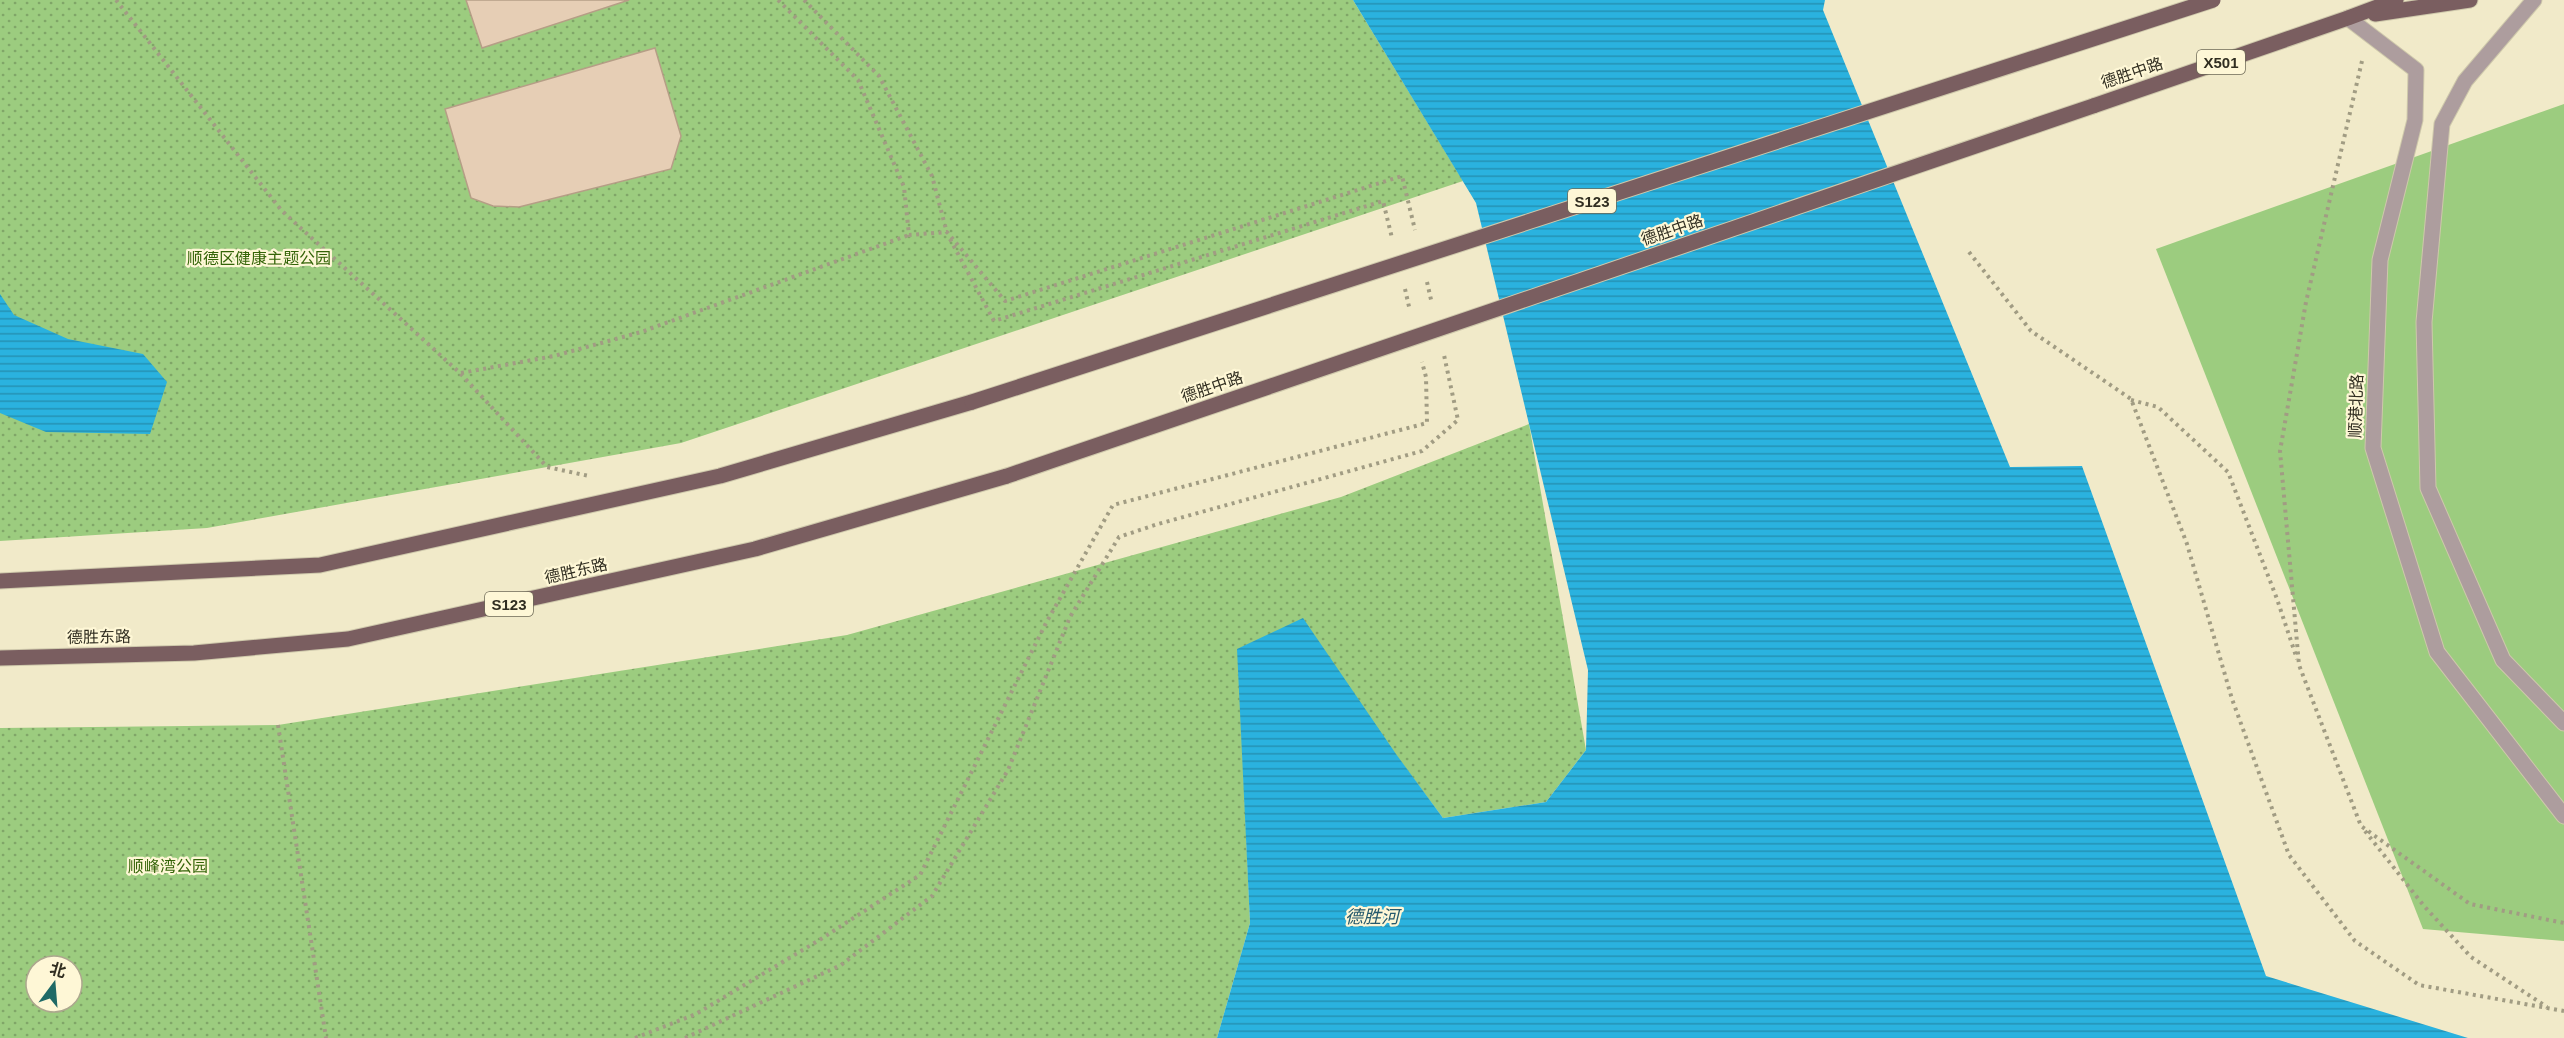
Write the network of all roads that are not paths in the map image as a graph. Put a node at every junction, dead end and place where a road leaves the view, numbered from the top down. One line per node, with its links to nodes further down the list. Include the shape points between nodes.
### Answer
1 (2213, 0): 8 (main road, S123, bridge, via 972,402 720,476 320,565)
2 (2396, 0): 5 (main road)
3 (2470, 0): 5 (main road)
4 (2534, 0): 10 (lane, via 2465,81 2442,124 2424,322 2428,488 2503,660)
5 (2349, 18): 6 (main road, 德胜中路 / X501); 11 (lane, 顺港北路, via 2416,69 2415,120 2380,260 2373,448 2437,652)
6 (2092, 106): 7 (main road, 德胜中路 / S123, bridge)
7 (1007, 476): 9 (main road, 德胜东路 / S123, via 755,549 348,639 194,653)
8 (0, 581)
9 (0, 658)
10 (2564, 723)
11 (2564, 816)

